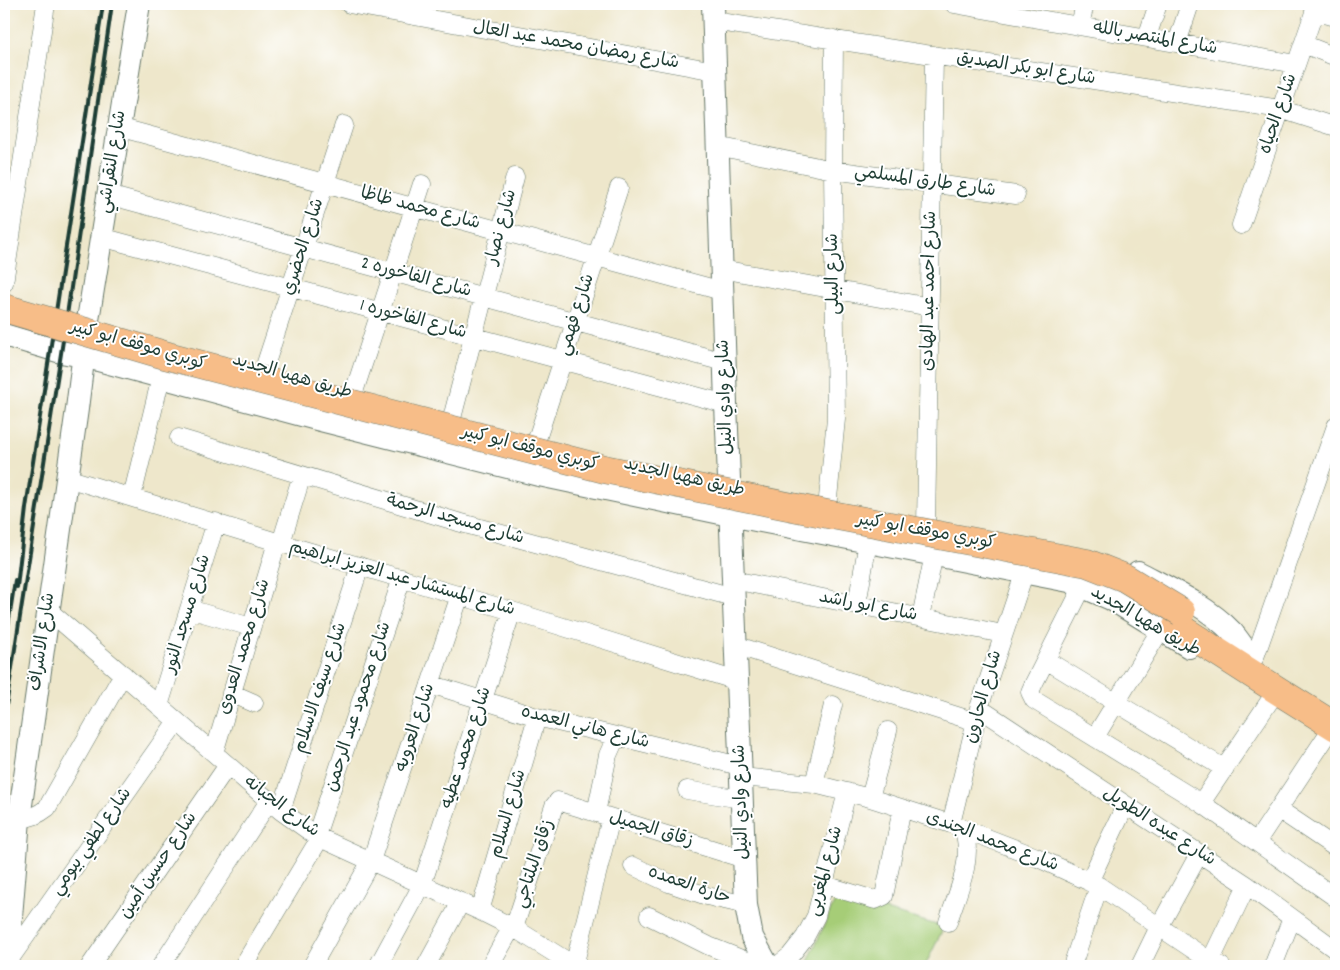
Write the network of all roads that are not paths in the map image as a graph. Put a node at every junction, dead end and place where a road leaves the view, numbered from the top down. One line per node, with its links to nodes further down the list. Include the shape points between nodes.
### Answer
1 (46, 4): 42 (street)
2 (139, 4): 23 (street, شارع النقراشي)
3 (349, 4): 20 (street, شارع رمضان محمد عبد العال)
4 (954, 4): 9 (street, شارع المنتصر بالله)
5 (1085, 4): 12 (street)
6 (1158, 4): 13 (street)
7 (1190, 4): 15 (street)
8 (1316, 7): 11 (street); 16 (street, شارع الحياه)
9 (1008, 8): 12 (street, شارع المنتصر بالله)
10 (713, 13): 14 (street, شارع ابو بكر الصديق); 20 (street, شارع وادي النيل)
11 (1336, 17)
12 (1080, 25): 13 (street, شارع المنتصر بالله)
13 (1147, 37): 15 (street, شارع المنتصر بالله)
14 (834, 40): 17 (street, شارع ابو بكر الصديق); 26 (street, شارع البيلى)
15 (1177, 42): 19 (street, شارع المنتصر بالله)
16 (1303, 44): 18 (street); 19 (street, شارع الحياه)
17 (934, 55): 21 (street, شارع ابو بكر الصديق); 30 (street, شارع احمد عبد الهادى)
18 (1336, 57)
19 (1296, 64): 21 (street, شارع الحياه)
20 (715, 71): 25 (street, شارع وادي النيل)
21 (1280, 109): 24 (street, شارع ابو بكر الصديق); 35 (street, شارع الحياه)
22 (344, 125): 28 (street, شارع الحضري)
23 (118, 127): 28 (street, شارع محمد ظاظا); 32 (street, شارع النقراشي)
24 (1336, 127)
25 (718, 146): 26 (street, شارع طارق المسلمي); 41 (street, شارع وادي النيل)
26 (833, 170): 30 (street, شارع طارق المسلمي); 44 (street, شارع البيلى)
27 (515, 177): 36 (street, شارع نصار)
28 (325, 184): 34 (street, شارع محمد ظاظا); 38 (street, شارع الحضري)
29 (422, 184): 34 (street)
30 (932, 184): 33 (street, شارع طارق المسلمي); 47 (street, شارع احمد عبد الهادى)
31 (619, 188): 39 (street, شارع فهمي)
32 (108, 195): 37 (street, شارع النقراشي); 38 (street, شارع الفاخوره 2)
33 (1016, 195)
34 (414, 208): 36 (street, شارع محمد ظاظا); 40 (street)
35 (1240, 225)
36 (501, 231): 39 (street, شارع محمد ظاظا); 46 (street, شارع نصار)
37 (101, 237): 43 (street, شارع الفاخوره 1); 50 (street, شارع النقراشي)
38 (304, 248): 40 (street, شارع الفاخوره 2); 43 (street, شارع الحضري)
39 (596, 257): 41 (street, شارع محمد ظاظا); 52 (street, شارع فهمي)
40 (393, 272): 46 (street, شارع الفاخوره 2); 49 (street)
41 (722, 280): 44 (street, شارع محمد ظاظا); 57 (street, شارع وادي النيل)
42 (4, 283)
43 (291, 288): 49 (street, شارع الفاخوره 1); 58 (street, شارع الحضري)
44 (834, 289): 47 (street, شارع محمد ظاظا); 70 (street, شارع البيلى, via 836,419)
45 (4, 296): 50 (street, طريق ههيا الجديد)
46 (484, 297): 52 (street, شارع الفاخوره 2); 54 (street, شارع نصار)
47 (930, 307): 73 (street, شارع احمد عبد الهادى)
48 (4, 308): 88 (main road, كوبري موقف ابو كبير, bridge, via 168,356 604,469 1087,563 1124,578)
49 (380, 312): 54 (street, شارع الفاخوره 1); 60 (street)
50 (88, 320): 55 (street, شارع الاشراف); 58 (street, طريق ههيا الجديد)
51 (4, 322): 88 (main road, كوبري موقف ابو كبير, via 164,369 600,482 1083,576 1119,590)
52 (575, 322): 56 (street, شارع فهمي); 57 (street, شارع الفاخوره 2)
53 (4, 335): 55 (street, طريق ههيا الجديد)
54 (474, 336): 56 (street, شارع الفاخوره 1); 62 (street, شارع نصار)
55 (83, 356): 59 (street, طريق ههيا الجديد); 67 (street, شارع الاشراف)
56 (562, 360): 61 (street, شارع الفاخوره 1); 65 (street, شارع فهمي)
57 (724, 362): 61 (street, شارع وادي النيل)
58 (264, 369): 60 (street, طريق ههيا الجديد)
59 (161, 377): 69 (street); 71 (street, طريق ههيا الجديد, via 540,475)
60 (353, 395): 62 (street, طريق ههيا الجديد)
61 (726, 404): 68 (street, شارع وادي النيل)
62 (451, 422): 65 (street, طريق ههيا الجديد)
63 (1336, 426): 93 (street)
64 (179, 438): 66 (street, شارع مسجد الرحمة)
65 (536, 442): 68 (street, طريق ههيا الجديد)
66 (302, 475): 75 (street, شارع محمد العدوى); 81 (street, شارع مسجد الرحمة, via 458,522)
67 (67, 478): 69 (street, شارع المستشار عبد العزيز ابراهيم); 85 (street, شارع الاشراف)
68 (729, 489): 70 (street, طريق ههيا الجديد); 71 (street, شارع وادي النيل)
69 (132, 497): 72 (street, شارع المستشار عبد العزيز ابراهيم)
70 (827, 508): 73 (street, طريق ههيا الجديد)
71 (730, 515): 74 (street, طريق ههيا الجديد); 81 (street, شارع وادي النيل)
72 (216, 522): 75 (street, شارع المستشار عبد العزيز ابراهيم); 84 (street, شارع مسجد النور)
73 (926, 526): 93 (street, طريق ههيا الجديد, via 1087,553 1123,564 1213,615 1232,633)
74 (868, 542): 76 (street, طريق ههيا الجديد); 83 (street)
75 (279, 543): 77 (street, شارع المستشار عبد العزيز ابراهيم); 89 (street, شارع محمد العدوى)
76 (934, 554): 78 (street, طريق ههيا الجديد); 87 (street)
77 (360, 566): 79 (street, شارع المستشار عبد العزيز ابراهيم); 121 (street, شارع سيف الاسلام)
78 (1025, 571): 80 (street, طريق ههيا الجديد); 90 (street, شارع الحارون)
79 (402, 578): 82 (street, شارع المستشار عبد العزيز ابراهيم); 128 (street, شارع محمود عبد الرحمن)
80 (1083, 586): 88 (street, طريق ههيا الجديد); 92 (street)
81 (733, 588): 83 (street, شارع ابو راشد); 91 (street, شارع وادي النيل)
82 (460, 595): 86 (street, شارع المستشار عبد العزيز ابراهيم); 96 (street, شارع العروبه)
83 (857, 604): 87 (street, شارع ابو راشد)
84 (189, 609): 89 (street); 103 (street, شارع مسجد النور)
85 (48, 610): 94 (street, شارع الجبانه); 126 (street, شارع الاشراف)
86 (512, 611): 95 (street, شارع المستشار عبد العزيز ابراهيم); 99 (street, شارع محمد عطيه)
87 (921, 617): 90 (street, شارع ابو راشد)
88 (1173, 622): 93 (main road, كوبري موقف ابو كبير); 100 (street)
89 (251, 627): 98 (street, شارع محمد العدوى)
90 (1003, 634): 104 (street, شارع الحارون)
91 (735, 645): 95 (street, شارع وادي النيل); 104 (street, شارع عبده الطويل)
92 (1046, 660): 100 (street); 110 (street, via 1030,692 1034,700)
93 (1249, 660): 97 (main road, طريق ههيا الجديد); 106 (main road, طريق ههيا الجديد)
94 (123, 674): 103 (street, شارع الجبانه); 126 (street, via 47,808 34,816)
95 (737, 681): 114 (street, شارع وادي النيل)
96 (430, 684): 99 (street, شارع هاني العمده); 133 (street, شارع العروبه)
97 (1277, 690): 106 (main road, طريق ههيا الجديد); 113 (street)
98 (231, 693): 101 (street); 111 (street, شارع محمد العدوى)
99 (482, 701): 105 (street, شارع هاني العمده); 136 (street, شارع محمد عطيه)
100 (1116, 702): 110 (street); 113 (street)
101 (254, 703)
102 (833, 705): 115 (street)
103 (160, 706): 107 (street, شارع الجبانه)
104 (977, 715): 122 (street, شارع عبده الطويل); 127 (street, شارع الحارون)
105 (538, 717): 109 (street, شارع هاني العمده); 142 (street, شارع السلام)
106 (1336, 719): 124 (street)
107 (176, 721): 111 (street, شارع الجبانه); 151 (street, شارع لطفي بيومي)
108 (888, 731): 118 (street)
109 (616, 737): 114 (street, شارع هاني العمده); 125 (street, via 608,755)
110 (1095, 738): 120 (street)
111 (214, 753): 112 (street, شارع الجبانه)
112 (228, 765): 121 (street, شارع الجبانه); 152 (street, شارع حسين أمين)
113 (1225, 769): 120 (street)
114 (741, 781): 115 (street, شارع محمد الجندى); 116 (street); 132 (street, شارع وادي النيل)
115 (814, 784): 117 (street, شارع محمد الجندى)
116 (687, 790)
117 (847, 792): 118 (street, شارع محمد الجندى); 137 (street, شارع المغربى)
118 (870, 798): 123 (street, شارع محمد الجندى)
119 (558, 801): 125 (street, زقاق الجميل); 147 (street, زقاق البلتاجي)
120 (1202, 803): 129 (street)
121 (275, 806): 128 (street, شارع الجبانه); 153 (street, شارع سيف الاسلام)
122 (1125, 806): 131 (street, شارع عبده الطويل); 135 (street)
123 (902, 809): 127 (street, شارع محمد الجندى); 137 (street, via 884,896 875,900)
124 (1278, 809): 129 (street); 130 (street)
125 (604, 815): 132 (street, زقاق الجميل); 159 (street)
126 (19, 819): 151 (street, شارع الاشراف)
127 (957, 826): 135 (street, شارع محمد الجندى); 145 (street, via 968,844 967,859)
128 (318, 837): 133 (street, شارع الجبانه); 154 (street, شارع محمود عبد الرحمن)
129 (1257, 842): 139 (street)
130 (1336, 848)
131 (1199, 854): 138 (street, شارع عبده الطويل); 146 (street)
132 (744, 859): 141 (street, شارع وادي النيل)
133 (372, 861): 136 (street, شارع الجبانه); 155 (street, شارع العروبه)
134 (633, 866): 141 (street, حارة العمده, via 669,883)
135 (1094, 884): 146 (street, شارع محمد الجندى); 163 (street)
136 (422, 885): 140 (street, شارع الجبانه); 156 (street, شارع محمد عطيه)
137 (825, 885): 162 (street, شارع المغربى, via 816,916 805,937)
138 (1247, 885): 144 (street, شارع عبده الطويل); 150 (street)
139 (1336, 898)
140 (461, 902): 142 (street, شارع الجبانه); 157 (street)
141 (746, 906): 161 (street, شارع وادي النيل, via 752,937)
142 (480, 911): 147 (street, شارع الجبانه)
143 (649, 916): 160 (street)
144 (1292, 918): 148 (street, شارع عبده الطويل); 165 (street)
145 (948, 922)
146 (1159, 927): 150 (street, شارع محمد الجندى); 164 (street)
147 (513, 928): 149 (street, شارع الجبانه); 158 (street, زقاق البلتاجي)
148 (1336, 950)
149 (551, 960): 159 (street, شارع الجبانه)
150 (1213, 964)
151 (7, 965)
152 (90, 966)
153 (161, 966)
154 (243, 966)
155 (312, 966)
156 (378, 966)
157 (426, 966)
158 (490, 966)
159 (575, 966)
160 (759, 966)
161 (768, 966)
162 (777, 966)
163 (1072, 966)
164 (1140, 966)
165 (1273, 966)

